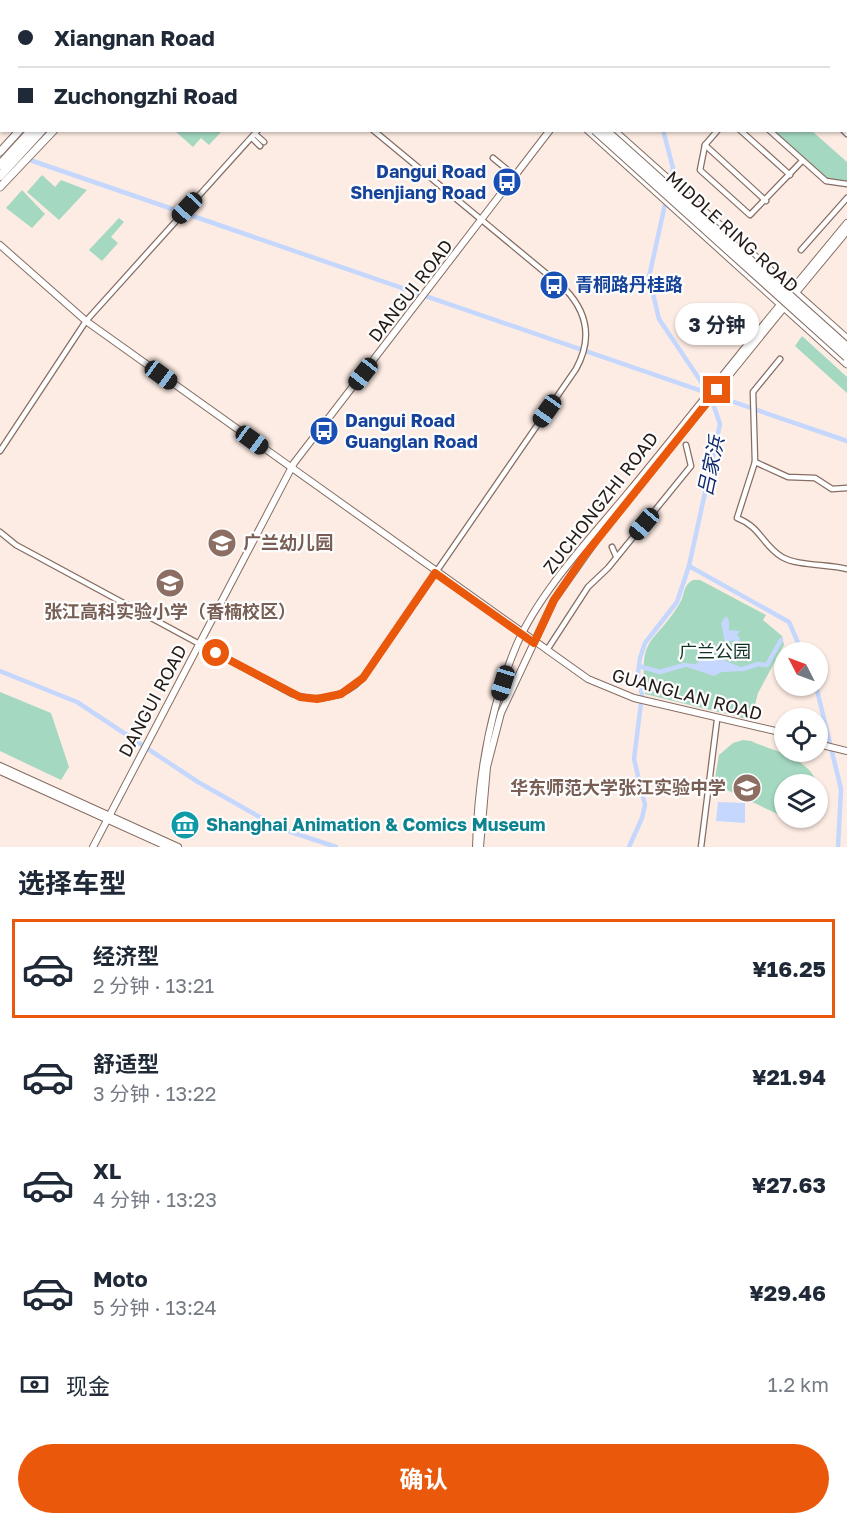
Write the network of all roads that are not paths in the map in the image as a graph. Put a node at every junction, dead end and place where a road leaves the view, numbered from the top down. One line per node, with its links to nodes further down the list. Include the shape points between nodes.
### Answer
1 (18, 132): 18 (main road)
2 (30, 132): 22 (highway)
3 (40, 132): 25 (highway)
4 (52, 132): 28 (main road)
5 (375, 132): 21 (street)
6 (550, 132): 26 (street, DANGUI ROAD)
7 (550, 132): 31 (street, DANGUI ROAD)
8 (590, 132): 37 (main road)
9 (597, 132): 41 (highway, MIDDLE RING ROAD, bridge)
10 (607, 132): 40 (highway, MIDDLE RING ROAD, bridge)
11 (615, 132): 36 (main road)
12 (716, 132): 17 (street)
13 (742, 132): 24 (street)
14 (771, 132): 20 (street)
15 (255, 134): 16 (street); 38 (street)
16 (262, 144)
17 (705, 145): 30 (street); 30 (street, via 700,170 752,216)
18 (0, 152)
19 (493, 158): 26 (street)
20 (802, 161): 24 (street); 27 (street, via 826,182)
21 (413, 163): 23 (street); 31 (street)
22 (0, 165)
23 (408, 169)
24 (790, 175): 30 (street)
25 (0, 176)
26 (515, 176): 31 (street, DANGUI ROAD)
27 (847, 184)
28 (0, 187)
29 (847, 198): 35 (street)
30 (766, 201)
31 (482, 220): 48 (street, DANGUI ROAD); 54 (street, via 571,296 584,318 586,344 581,359)
32 (847, 223): 36 (street, ZUCHONGZHI ROAD)
33 (847, 231): 36 (street, ZUCHONGZHI ROAD)
34 (0, 245): 38 (street, GUANGLAN ROAD)
35 (801, 250)
36 (794, 291): 37 (street, ZUCHONGZHI ROAD); 39 (main road)
37 (782, 306): 43 (main road); 44 (street, ZUCHONGZHI ROAD)
38 (86, 321): 46 (street); 48 (street, GUANGLAN ROAD)
39 (847, 339)
40 (847, 348)
41 (847, 357)
42 (780, 359): 47 (street, via 753,392)
43 (847, 364)
44 (695, 412): 55 (street, ZUCHONGZHI ROAD, via 579,553); 56 (street, ZUCHONGZHI ROAD, via 566,580)
45 (686, 445): 52 (street, via 691,466)
46 (0, 451)
47 (755, 462): 49 (street, via 788,477 814,478 832,489); 53 (street, via 737,518 752,523 782,557 795,563)
48 (292, 469): 54 (street, GUANGLAN ROAD); 57 (street, DANGUI ROAD)
49 (847, 488)
50 (0, 532): 57 (street, via 16,545)
51 (612, 547): 52 (street)
52 (616, 556): 58 (street, via 588,587)
53 (847, 569)
54 (436, 572): 55 (street, GUANGLAN ROAD); 57 (street, via 363,678 334,696 308,699 292,694)
55 (523, 633): 56 (street, GUANGLAN ROAD); 72 (street, ZUCHONGZHI ROAD, via 494,712 483,766)
56 (534, 642): 58 (street, GUANGLAN ROAD); 59 (street, GUANGLAN ROAD, via 595,685); 72 (street, ZUCHONGZHI ROAD, via 493,739)
57 (199, 644): 68 (street, DANGUI ROAD)
58 (548, 650): 59 (street, GUANGLAN ROAD, via 588,679)
59 (634, 699): 60 (street, GUANGLAN ROAD)
60 (652, 703): 61 (street, GUANGLAN ROAD); 62 (street, GUANGLAN ROAD)
61 (717, 720): 63 (street, GUANGLAN ROAD); 73 (street)
62 (774, 733)
63 (774, 733)
64 (828, 745): 65 (street)
65 (845, 749)
66 (0, 766): 68 (street)
67 (0, 771): 68 (street)
68 (108, 817): 69 (street, DANGUI ROAD); 70 (street); 71 (street)
69 (93, 847)
70 (168, 847)
71 (178, 847)
72 (478, 847)
73 (701, 847)

